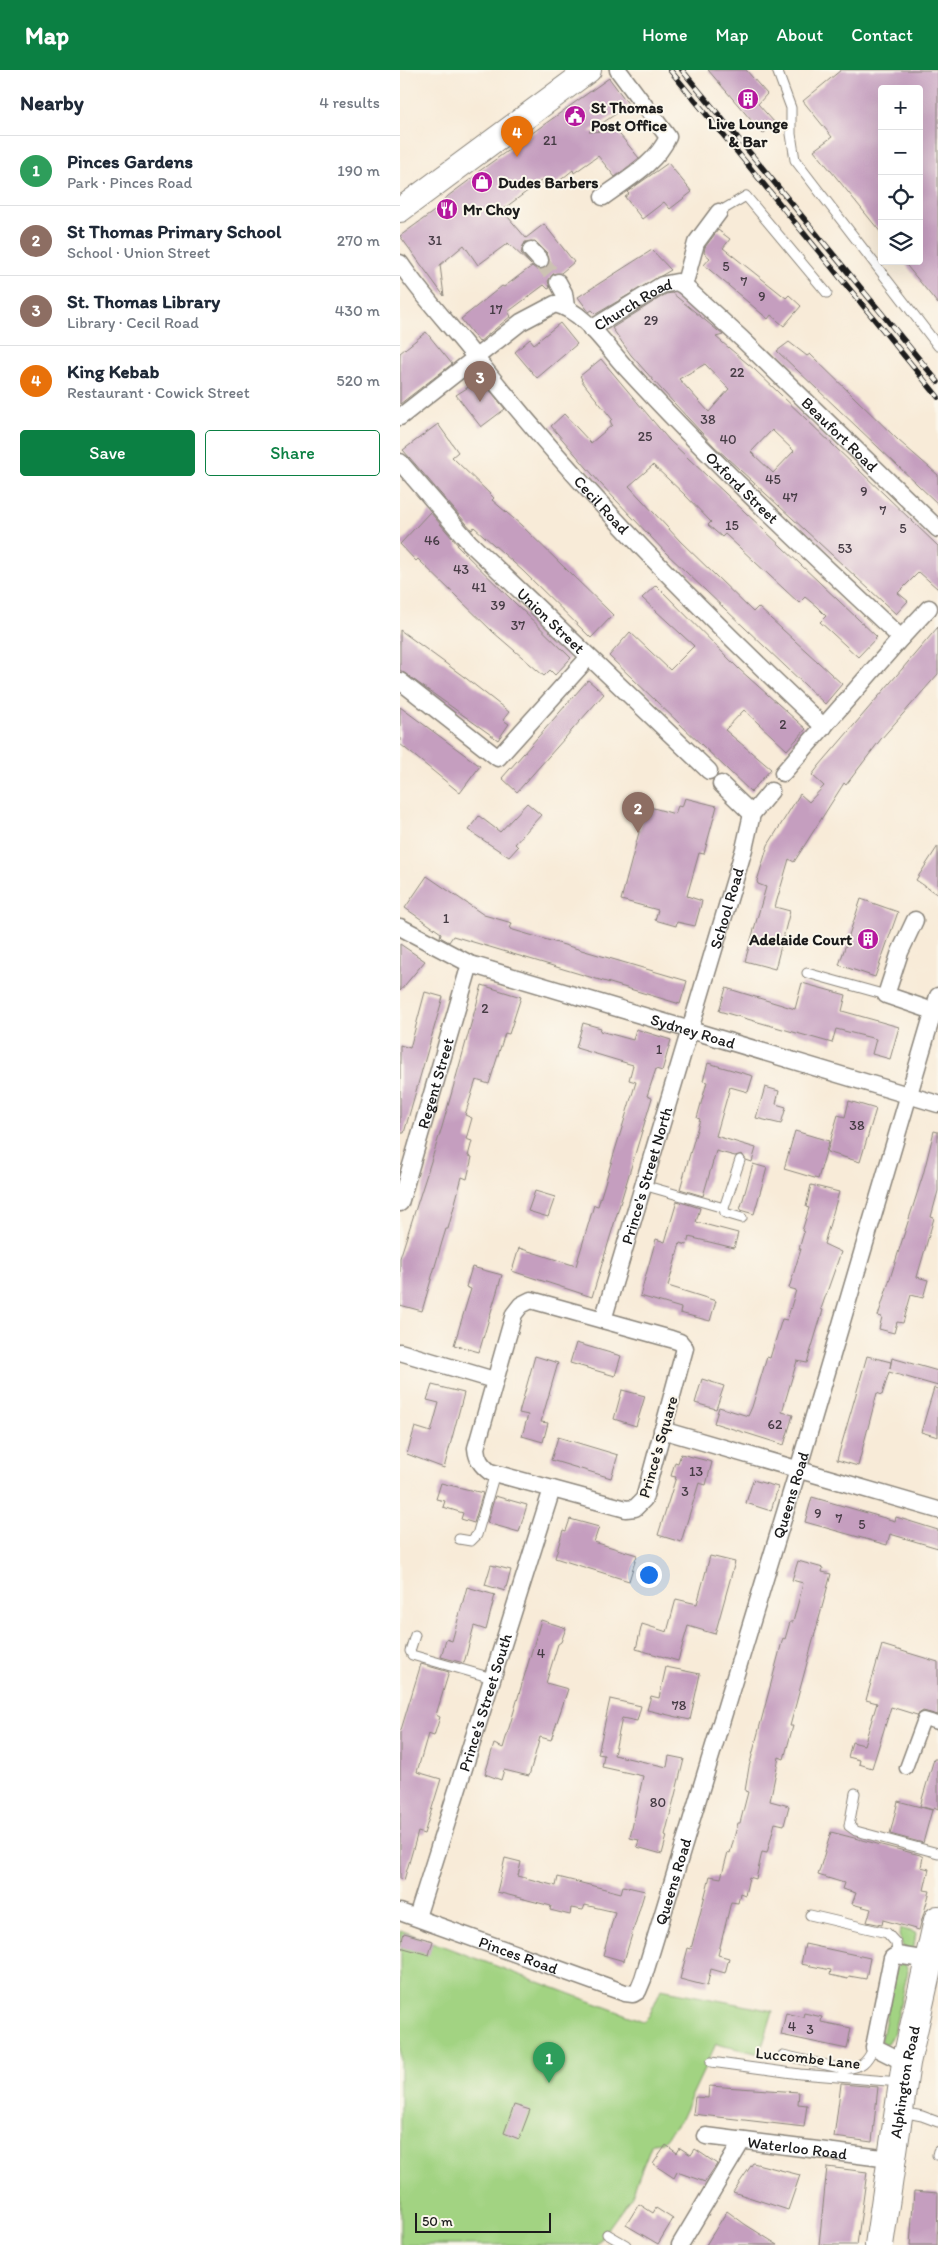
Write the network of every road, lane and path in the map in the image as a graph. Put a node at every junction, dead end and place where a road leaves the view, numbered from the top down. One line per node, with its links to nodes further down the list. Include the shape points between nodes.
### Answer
1 (589, 70): 5 (main road)
2 (618, 70): 4 (street, via 668,137 663,148 646,165)
3 (777, 70): 14 (lane, via 791,108 795,160)
4 (603, 197)
5 (400, 210)
6 (719, 212): 9 (street, via 696,243); 10 (lane, via 746,196)
7 (400, 263): 15 (street, Cecil Road)
8 (558, 282): 11 (street)
9 (684, 286): 12 (street, Church Road, via 677,282 662,285); 13 (street, Church Road)
10 (827, 293)
11 (566, 307): 12 (street, Church Road); 15 (street, via 555,304 521,322)
12 (591, 330): 20 (street, Oxford Street, via 737,485)
13 (742, 339): 18 (street, Beaufort Road)
14 (938, 346)
15 (475, 358): 16 (street); 23 (street, Cecil Road, via 575,477 714,623)
16 (400, 417)
17 (400, 462): 21 (street, Union Street, via 469,542)
18 (938, 529)
19 (929, 608): 20 (street)
20 (901, 638): 23 (street)
21 (588, 658): 22 (street, via 498,758); 24 (street, Union Street)
22 (400, 681)
23 (824, 727): 25 (street)
24 (709, 771)
25 (783, 774)
26 (721, 784): 28 (street)
27 (771, 791): 28 (street, School Road)
28 (752, 814): 35 (street, School Road)
29 (915, 920): 33 (street)
30 (400, 927): 31 (street, Sydney Road)
31 (470, 964): 35 (street, Sydney Road); 40 (street, Regent Street)
32 (807, 973): 33 (lane)
33 (886, 995): 34 (street)
34 (935, 1003): 36 (street, Queens Road)
35 (690, 1030): 36 (street, Sydney Road); 39 (street, Prince's Street North)
36 (910, 1096): 37 (street, Sydney Road); 47 (street, Queens Road)
37 (938, 1104)
38 (740, 1160): 41 (lane)
39 (643, 1185): 41 (lane); 43 (street, Prince's Street North)
40 (400, 1203)
41 (724, 1208): 42 (lane, via 725,1213)
42 (742, 1218)
43 (603, 1320): 45 (street, Prince's Square, via 531,1300 526,1302 514,1314); 46 (street, Prince's Square, via 680,1342 685,1348)
44 (400, 1352): 45 (street)
45 (494, 1380): 48 (street, Prince's Square, via 476,1448 482,1466)
46 (662, 1430): 47 (street); 49 (street, Prince's Square, via 644,1499 635,1508)
47 (798, 1470): 50 (street); 64 (street, Queens Road)
48 (495, 1473): 49 (street, Prince's Square); 51 (lane, via 477,1535 471,1541)
49 (552, 1488): 53 (street, Prince's Street South)
50 (938, 1510)
51 (459, 1539)
52 (415, 1634): 53 (lane, via 412,1654)
53 (492, 1678): 60 (street, Prince's Street South)
54 (938, 1723): 55 (street, via 924,1719)
55 (906, 1768)
56 (854, 1793): 57 (lane, via 849,1826 856,1831)
57 (938, 1853)
58 (400, 1912): 60 (street, Pinces Road)
59 (810, 1915): 62 (lane, via 887,1934 896,1942)
60 (417, 1917): 64 (street, Pinces Road, via 625,1993)
61 (938, 1920): 63 (highway, Alphington Road)
62 (897, 1955): 63 (street); 65 (street, via 892,1958)
63 (928, 1960): 68 (highway, Alphington Road)
64 (638, 1991)
65 (874, 2047): 66 (lane, via 868,2061 854,2069); 68 (street)
66 (783, 2055)
67 (711, 2062): 68 (lane, Luccombe Lane, via 800,2074)
68 (904, 2072): 69 (highway, Alphington Road)
69 (898, 2112): 70 (lane); 73 (highway, Alphington Road)
70 (938, 2122)
71 (706, 2136): 72 (street, Waterloo Road)
72 (742, 2141): 73 (street, Waterloo Road); 76 (street)
73 (890, 2159): 77 (highway, Alphington Road)
74 (607, 2234): 75 (lane)
75 (626, 2245)
76 (680, 2245)
77 (879, 2245)

